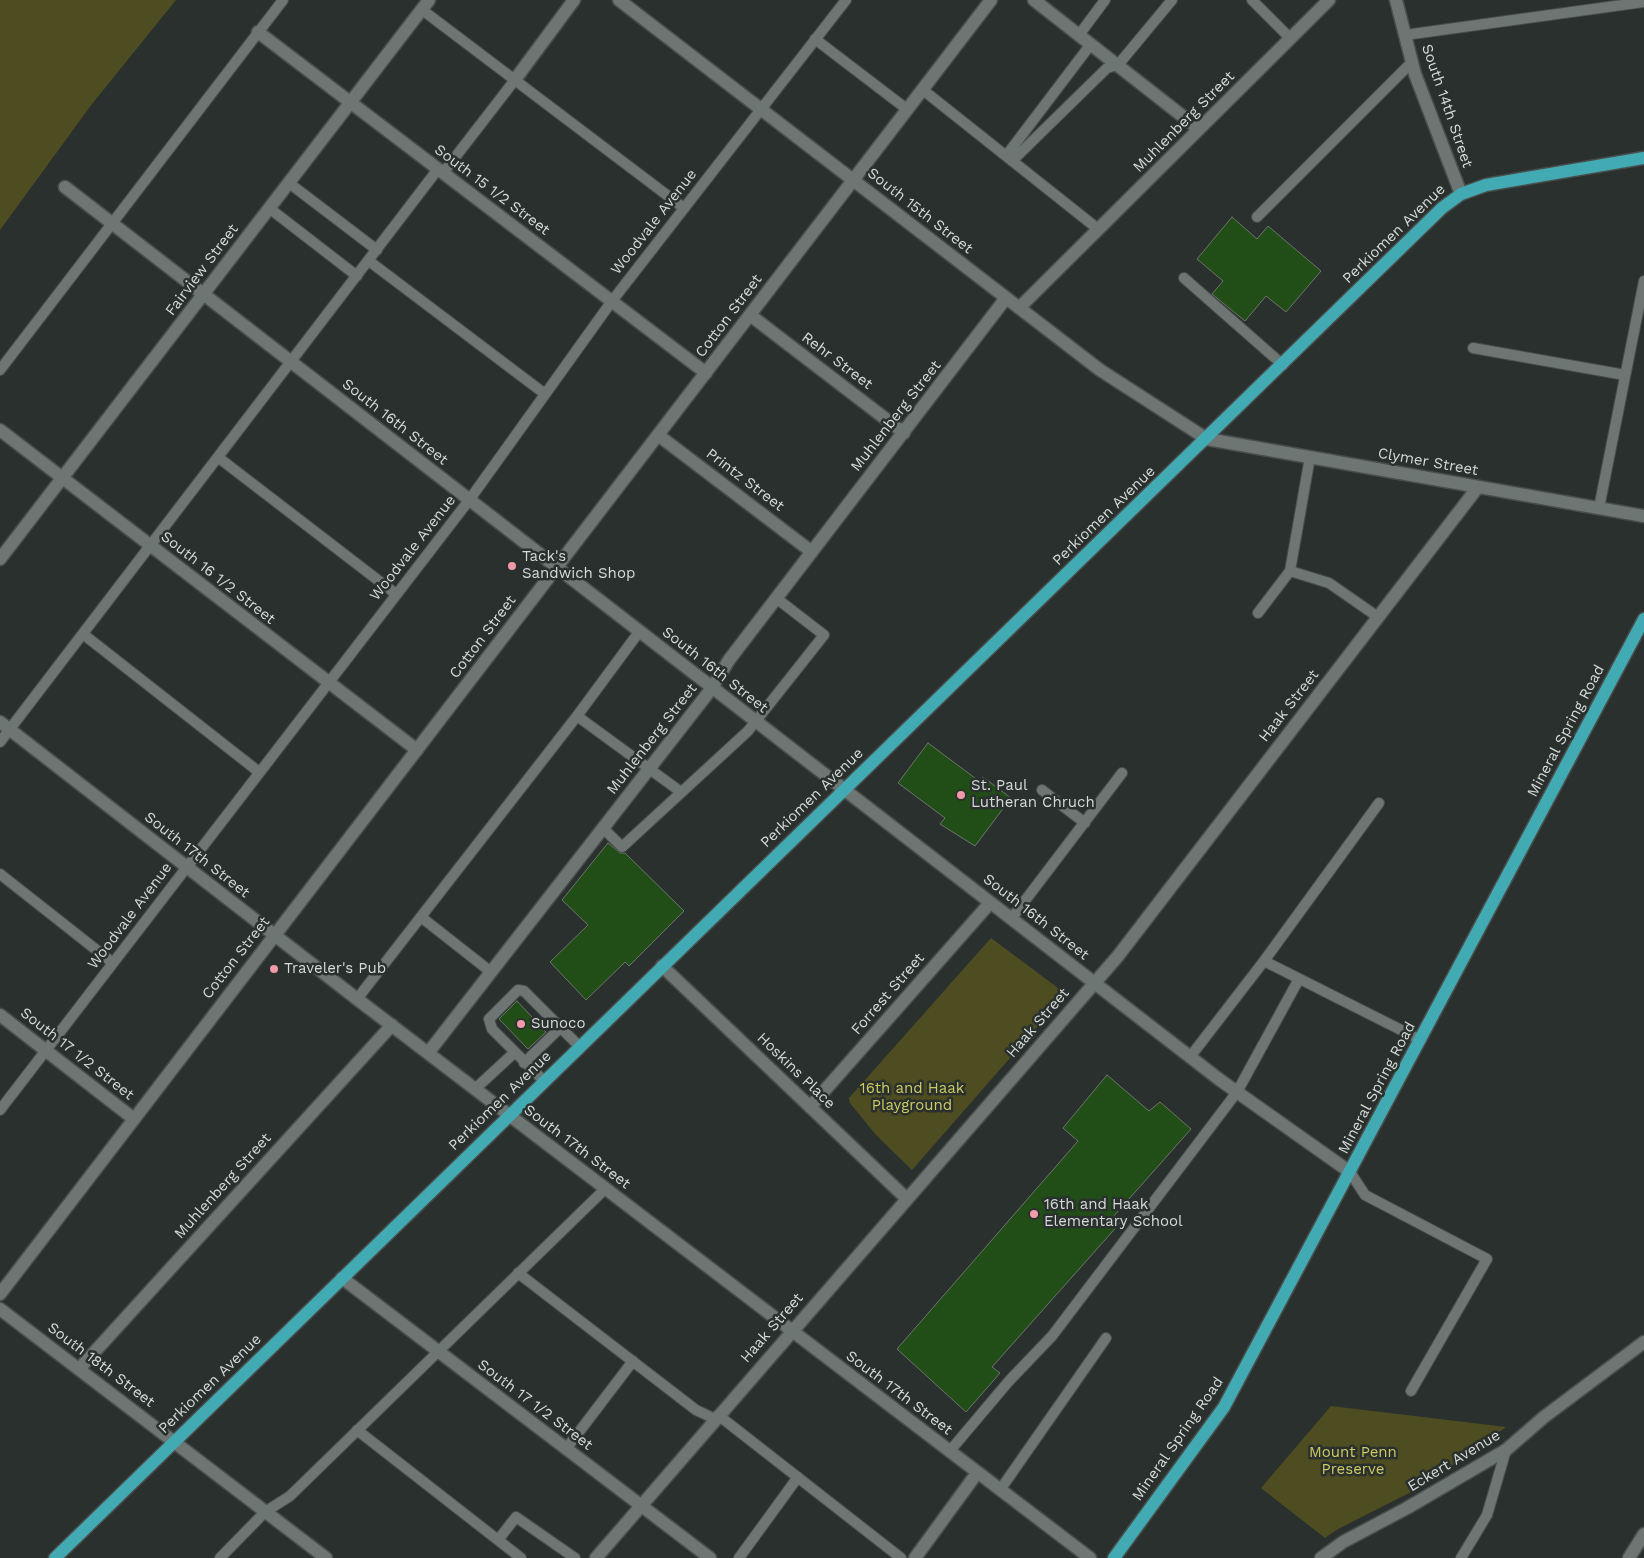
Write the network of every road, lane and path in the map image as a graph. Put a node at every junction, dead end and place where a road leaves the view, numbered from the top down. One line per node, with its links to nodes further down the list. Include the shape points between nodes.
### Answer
1 (283, 0): 14 (lane)
2 (574, 0): 22 (street)
3 (619, 0): 25 (street, South 15th Street)
4 (991, 0): 23 (street, Cotton Street)
5 (1034, 0): 15 (street)
6 (1106, 0): 15 (lane)
7 (1172, 0): 21 (lane)
8 (1252, 0): 17 (lane)
9 (1329, 0): 17 (street, Muhlenberg Street)
10 (1396, 0): 16 (street, South 14th Street)
11 (843, 1): 18 (lane, Woodvale Avenue)
12 (1644, 2): 16 (lane)
13 (425, 5): 22 (lane); 24 (street, Fairview Street)
14 (258, 32): 24 (street, South 15 1/2 Street); 38 (lane)
15 (1079, 35): 19 (street)
16 (1405, 35): 20 (street, South 14th Street)
17 (1290, 38): 27 (street, Muhlenberg Street)
18 (815, 39): 25 (lane, Woodvale Avenue); 26 (lane)
19 (1091, 44): 21 (street); 28 (lane)
20 (1412, 62): 34 (street, South 14th Street); 37 (lane)
21 (1118, 65): 27 (street); 28 (lane, via 1107,68)
22 (514, 81): 30 (lane); 36 (lane)
23 (923, 90): 26 (street, Cotton Street); 28 (lane)
24 (350, 102): 30 (street, South 15 1/2 Street); 32 (street, Fairview Street)
25 (760, 108): 31 (street, South 15th Street); 36 (lane, Woodvale Avenue)
26 (908, 110): 31 (street, Cotton Street)
27 (1199, 129): 39 (street, Muhlenberg Street)
28 (1009, 158): 39 (lane)
29 (1644, 158): 34 (main road, Perkiomen Avenue, via 1486,185)
30 (441, 171): 40 (lane); 47 (street, South 15 1/2 Street)
31 (854, 180): 46 (street, South 15th Street); 49 (street, Cotton Street)
32 (289, 182): 35 (street, Fairview Street); 40 (lane)
33 (64, 187): 38 (street, South 16th Street)
34 (1460, 194): 52 (main road, Perkiomen Avenue)
35 (269, 208): 42 (lane); 45 (street, Fairview Street)
36 (684, 208): 47 (lane, Woodvale Avenue)
37 (1257, 217)
38 (112, 225): 45 (street, South 16th Street); 53 (lane)
39 (1098, 229): 48 (street, Muhlenberg Street)
40 (377, 250): 41 (lane)
41 (369, 261): 42 (lane); 56 (lane)
42 (357, 276): 51 (lane)
43 (1184, 278): 52 (lane)
44 (1644, 281): 55 (lane)
45 (204, 295): 51 (street, South 16th Street); 63 (street, Fairview Street)
46 (1006, 298): 48 (street, South 15th Street); 58 (street, Muhlenberg Street)
47 (612, 301): 54 (street, South 15 1/2 Street); 56 (lane, Woodvale Avenue)
48 (1019, 308): 60 (street, South 15th Street, via 1100,370)
49 (750, 315): 54 (street, Cotton Street); 58 (street, Rehr Street)
50 (1473, 348): 55 (lane)
51 (292, 363): 62 (lane); 65 (street, South 16th Street)
52 (1283, 365): 60 (main road, Perkiomen Avenue)
53 (0, 370)
54 (706, 373): 59 (street, Cotton Street)
55 (1625, 375): 66 (lane)
56 (545, 394): 65 (lane, Woodvale Avenue)
57 (0, 430): 63 (street, South 16 1/2 Street)
58 (904, 433): 69 (street, Muhlenberg Street)
59 (658, 435): 69 (street, Printz Street); 71 (street, Cotton Street)
60 (1207, 439): 61 (street, Clymer Street); 90 (main road, Perkiomen Avenue)
61 (1310, 457): 64 (street, Clymer Street); 72 (lane)
62 (219, 458): 68 (lane); 73 (lane)
63 (63, 478): 68 (street, South 16 1/2 Street); 70 (street, Fairview Street)
64 (1478, 487): 66 (street, Clymer Street); 76 (street, Haak Street)
65 (470, 499): 71 (street, South 16th Street); 73 (lane, Woodvale Avenue)
66 (1599, 508): 67 (street, Clymer Street)
67 (1644, 516)
68 (151, 546): 79 (lane); 80 (street, South 16 1/2 Street)
69 (812, 552): 74 (street, Muhlenberg Street)
70 (0, 559)
71 (557, 567): 78 (street, South 16th Street); 86 (street, Cotton Street)
72 (1290, 571): 75 (lane); 76 (lane, via 1329,582)
73 (396, 594): 80 (lane, Woodvale Avenue)
74 (776, 598): 81 (street, Muhlenberg Street); 83 (lane, via 824,635)
75 (1258, 613)
76 (1378, 617): 107 (street, Haak Street)
77 (1644, 619): 112 (main road, Mineral Spring Road)
78 (639, 632): 81 (street, South 16th Street); 82 (lane)
79 (83, 634): 84 (lane); 88 (lane)
80 (328, 683): 86 (street, South 16 1/2 Street); 88 (lane, Woodvale Avenue)
81 (712, 688): 83 (street, South 16th Street); 87 (street, Muhlenberg Street)
82 (578, 716): 87 (lane); 99 (lane)
83 (756, 722): 90 (street, South 16th Street); 92 (lane)
84 (5, 726): 85 (lane); 96 (street, South 17th Street)
85 (0, 742)
86 (418, 750): 101 (street, Cotton Street)
87 (649, 769): 92 (lane); 95 (street, Muhlenberg Street)
88 (259, 772): 96 (lane, Woodvale Avenue)
89 (1122, 773): 94 (lane)
90 (844, 790): 98 (street, South 16th Street); 104 (main road, Perkiomen Avenue)
91 (1042, 790): 94 (lane)
92 (681, 792): 95 (lane, via 622,847)
93 (1379, 803): 102 (lane)
94 (1085, 823): 100 (lane)
95 (603, 828): 105 (street, Muhlenberg Street)
96 (187, 867): 101 (street, South 17th Street); 103 (lane, Woodvale Avenue)
97 (0, 874): 103 (lane)
98 (990, 903): 100 (street, South 16th Street); 122 (street, Forrest Street)
99 (421, 917): 105 (lane); 108 (lane)
100 (1011, 919): 107 (street, South 16th Street)
101 (274, 936): 108 (street, South 17th Street); 125 (street, Cotton Street)
102 (1264, 961): 106 (lane); 117 (lane)
103 (113, 963): 114 (lane, Woodvale Avenue)
104 (662, 966): 113 (main road, Perkiomen Avenue); 122 (street, Hoskins Place)
105 (491, 972): 116 (street, Muhlenberg Street)
106 (1299, 979): 112 (lane); 121 (lane)
107 (1094, 983): 117 (street, South 16th Street); 128 (street, Haak Street)
108 (357, 999): 110 (street, South 17th Street)
109 (0, 1015): 114 (street, South 17 1/2 Street)
110 (392, 1026): 116 (street, South 17th Street); 138 (street, Muhlenberg Street)
111 (560, 1028): 113 (lane); 115 (lane, via 524,991 518,990 489,1019 492,1029); 118 (lane)
112 (1421, 1040): 126 (main road, Mineral Spring Road)
113 (579, 1046): 119 (main road, Perkiomen Avenue)
114 (46, 1051): 123 (lane, Woodvale Avenue); 125 (street, South 17 1/2 Street)
115 (514, 1052): 118 (lane); 120 (lane)
116 (428, 1053): 120 (street, South 17th Street)
117 (1190, 1057): 121 (street, South 16th Street)
118 (524, 1062): 119 (lane)
119 (544, 1081): 124 (main road, Perkiomen Avenue)
120 (474, 1089): 124 (street, South 17th Street)
121 (1237, 1092): 126 (street, South 16th Street); 145 (lane, via 1052,1336)
122 (810, 1107): 128 (street, Hoskins Place)
123 (0, 1110)
124 (509, 1115): 127 (street, South 17th Street); 130 (main road, Perkiomen Avenue)
125 (134, 1119): 131 (street, Cotton Street)
126 (1350, 1172): 139 (lane, via 1365,1195 1487,1259); 164 (main road, Mineral Spring Road, via 1224,1407)
127 (605, 1189): 129 (lane); 133 (street, South 17th Street)
128 (907, 1199): 133 (street, Haak Street)
129 (518, 1273): 136 (lane); 137 (lane)
130 (342, 1278): 136 (street, South 17 1/2 Street); 142 (main road, Perkiomen Avenue)
131 (0, 1294)
132 (0, 1309): 138 (street, South 18th Street)
133 (791, 1332): 140 (street, Haak Street); 145 (street, South 17th Street)
134 (1106, 1338): 148 (lane)
135 (1644, 1342): 144 (street, Eckert Avenue, via 1544,1417)
136 (438, 1351): 141 (lane); 143 (street, South 17 1/2 Street)
137 (633, 1362): 140 (lane, via 696,1410); 143 (lane)
138 (79, 1369): 142 (street, South 18th Street)
139 (1411, 1391)
140 (716, 1417): 147 (lane); 149 (street, Haak Street)
141 (357, 1430): 150 (lane, via 290,1496); 152 (lane)
142 (174, 1441): 150 (street, South 18th Street); 153 (main road, Perkiomen Avenue)
143 (566, 1449): 149 (street, South 17 1/2 Street)
144 (1506, 1450): 165 (street, Eckert Avenue, via 1343,1542); 166 (lane, via 1487,1515)
145 (949, 1452): 146 (street, South 17th Street)
146 (977, 1473): 148 (street, South 17th Street); 162 (street)
147 (798, 1477): 160 (lane); 161 (lane)
148 (1000, 1490): 163 (street, South 17th Street)
149 (640, 1506): 158 (street, Haak Street); 159 (street, South 17 1/2 Street)
150 (265, 1512): 154 (lane); 155 (street, South 18th Street)
151 (1644, 1534): 167 (street)
152 (498, 1540): 156 (lane); 157 (lane, via 516,1517)
153 (55, 1558)
154 (220, 1558)
155 (326, 1558)
156 (521, 1558)
157 (574, 1558)
158 (596, 1558)
159 (710, 1558)
160 (739, 1558)
161 (901, 1558)
162 (915, 1558)
163 (1090, 1558)
164 (1114, 1558)
165 (1321, 1558)
166 (1461, 1558)
167 (1629, 1558)

